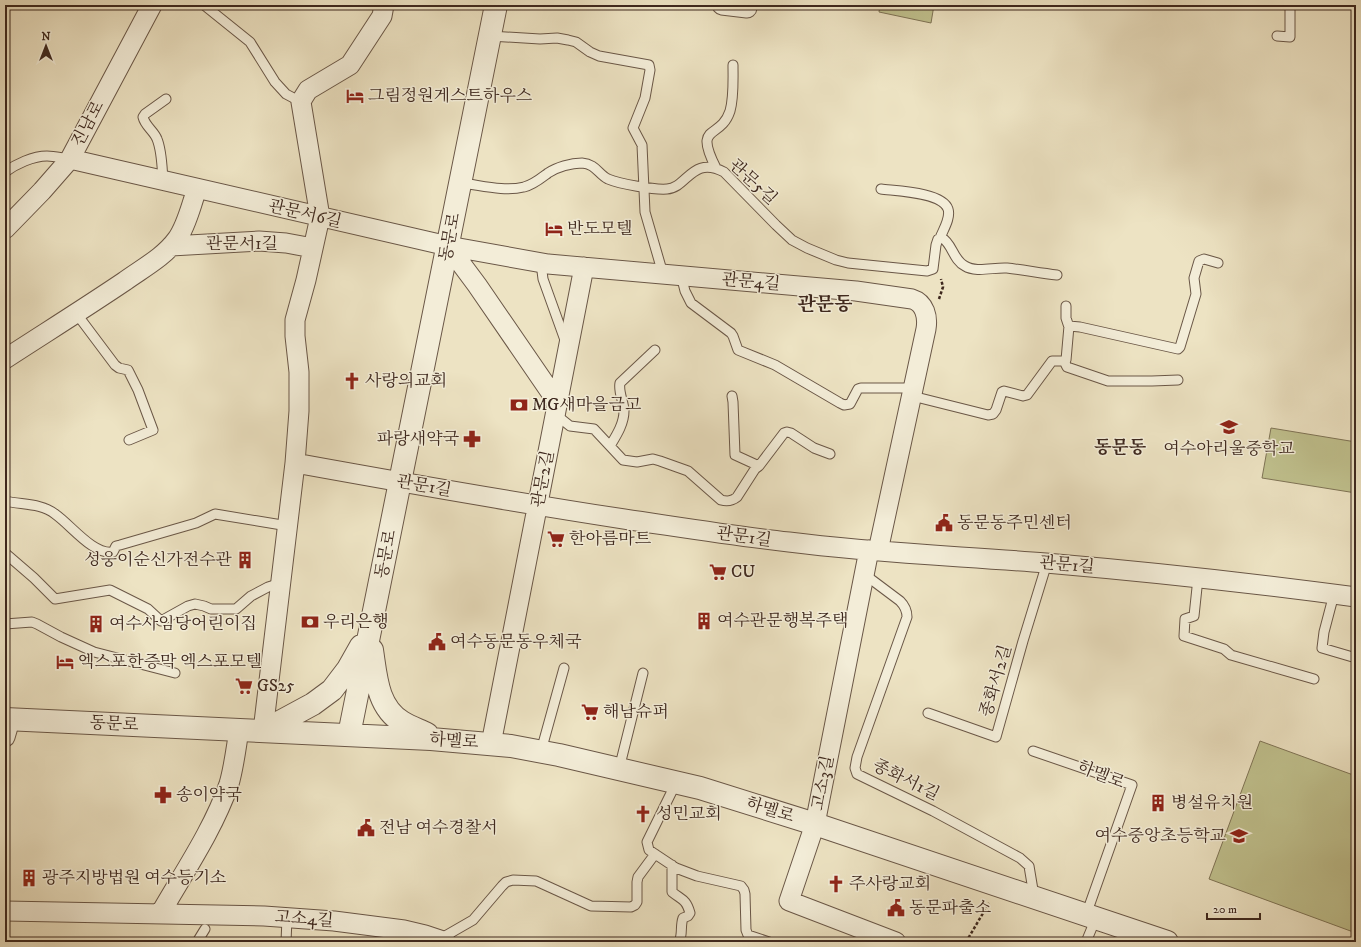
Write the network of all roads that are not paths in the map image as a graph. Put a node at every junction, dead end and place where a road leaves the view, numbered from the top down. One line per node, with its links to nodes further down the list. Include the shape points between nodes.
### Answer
1 (152, 5): 13 (street, 진남로)
2 (204, 5): 12 (lane, via 250,42 266,70 279,86 286,94)
3 (384, 5): 12 (street, via 382,16 350,65 308,90)
4 (496, 5): 8 (street, 동문로)
5 (722, 5): 7 (street)
6 (1290, 5): 9 (lane, via 1290,37)
7 (748, 8)
8 (490, 36): 17 (street, 동문로); 19 (lane, via 568,40 599,56 649,65 645,98 633,128 642,144)
9 (1277, 36)
10 (733, 65): 14 (lane, via 729,112 721,125 708,135 707,140 708,150)
11 (166, 99): 16 (lane, via 143,117 159,144)
12 (301, 102): 21 (street)
13 (70, 159): 15 (lane, via 42,157 20,163); 16 (street, 관문서6길); 22 (street, 진남로)
14 (716, 168): 19 (lane, 관문5길, via 699,169 672,188); 23 (lane, 관문5길, via 724,172 792,240 842,262 927,271 933,269 936,245)
15 (5, 172)
16 (163, 181): 18 (street, 관문서6길)
17 (460, 183): 19 (lane, 관문5길, via 523,188 554,169 584,163 592,166 606,178); 25 (street, 동문로)
18 (197, 188): 21 (street, 관문서6길); 24 (street, via 186,222)
19 (645, 188): 30 (lane, via 647,220)
20 (881, 189): 23 (lane, via 924,194 943,203 948,209 948,215)
21 (320, 217): 25 (street, 관문서6길); 26 (street)
22 (5, 229)
23 (940, 238): 31 (lane, via 945,240 957,260 972,269 1006,268)
24 (171, 246): 26 (street, 관문서1길, via 259,241); 33 (street, via 155,260)
25 (448, 246): 27 (street, 관문4길); 42 (street, via 477,284); 48 (street, 동문로)
26 (313, 248): 46 (street, via 294,328 300,391)
27 (541, 263): 29 (street, 관문4길); 35 (lane, via 543,279)
28 (1218, 263): 34 (lane, via 1204,258 1198,261 1194,278 1196,294 1178,349 1080,327)
29 (584, 266): 30 (street, 관문4길); 35 (street, 관문2길)
30 (672, 274): 40 (lane, via 691,303 731,333 738,350 775,365 844,405 850,404 861,388); 40 (street, 관문4길, via 856,291 918,301 925,312 927,326)
31 (1057, 275)
32 (1066, 306): 34 (lane)
33 (76, 313): 37 (street); 43 (lane, via 115,365 128,370 138,390 153,430)
34 (1069, 327): 38 (lane)
35 (568, 349): 42 (street, 관문2길)
36 (655, 350): 44 (lane, via 620,383 624,416 620,430)
37 (5, 359)
38 (1064, 361): 39 (lane, via 1067,367 1108,381); 40 (lane, via 1052,361 1027,395 1002,392 996,410 988,415)
39 (1178, 380)
40 (913, 392): 52 (street, 관문4길)
41 (732, 396): 47 (lane, via 735,455)
42 (556, 408): 44 (lane, via 563,421 570,426 594,429); 50 (street, 관문2길)
43 (129, 440)
44 (610, 446): 47 (lane, via 623,460 637,462 653,459 685,470 725,501 738,497 755,468)
45 (830, 454): 47 (lane, via 787,432)
46 (295, 463): 48 (street, 관문1길); 51 (street)
47 (759, 466)
48 (400, 482): 50 (street, 관문1길); 61 (street, 동문로)
49 (5, 501): 51 (lane, via 46,508 95,548 110,553 116,546 196,523 215,514)
50 (538, 506): 52 (street, 관문1길, via 713,532); 73 (street, 관문2길)
51 (288, 526): 57 (street)
52 (873, 551): 54 (street, 관문1길); 55 (street, 고소3길)
53 (5, 553): 57 (lane, via 55,599 110,590 148,609 161,621 195,604 211,608 236,609 251,596)
54 (1047, 563): 56 (street, 관문1길); 67 (lane, 종화서2길, via 996,737)
55 (864, 574): 78 (street, 고소3길); 81 (lane, 종화서1길, via 905,605 907,617 857,757 857,774 933,810 1020,858 1029,866)
56 (1198, 578): 58 (street, 관문1길); 66 (lane, via 1194,616 1185,619 1184,636 1224,649 1231,655)
57 (281, 583): 70 (street)
58 (1334, 594): 59 (street, 관문1길); 62 (lane, via 1322,648)
59 (1356, 597)
60 (5, 624): 65 (lane, via 32,622 94,652)
61 (370, 631): 70 (street, via 348,669 332,690 313,704); 71 (street, 동문로); 72 (street, via 378,686 386,707 403,723)
62 (1356, 658)
63 (564, 668): 75 (lane)
64 (643, 673): 76 (lane)
65 (175, 674)
66 (1314, 679)
67 (928, 713)
68 (7, 725): 69 (street, 동문로)
69 (239, 730): 70 (street, 동문로); 83 (street, via 229,782 221,804 205,837)
70 (263, 731): 71 (street, 동문로)
71 (349, 735): 72 (street, 하멜로)
72 (440, 739): 73 (street, 하멜로)
73 (491, 744): 75 (street, 하멜로)
74 (1034, 751): 84 (lane, 하멜로, via 1132,785)
75 (542, 752): 76 (street, 하멜로)
76 (620, 769): 77 (street, 하멜로)
77 (677, 782): 78 (street, 하멜로); 79 (lane, via 647,842)
78 (815, 824): 81 (street, 하멜로); 93 (street, 고소3길, via 789,901)
79 (655, 854): 80 (lane); 88 (lane, via 638,877 635,905 591,906 536,881 513,880 502,886 474,920)
80 (672, 866): 91 (lane, via 672,892 683,899 690,913 681,923); 92 (lane, via 697,876 741,886 745,894 748,935)
81 (1034, 898): 84 (street, 하멜로)
82 (5, 911): 83 (street, 고소4길)
83 (160, 914): 85 (street, 고소4길)
84 (1091, 916): 94 (lane); 95 (street, 하멜로)
85 (288, 918): 87 (street, 고소4길, via 334,921); 90 (lane)
86 (205, 929): 89 (lane)
87 (417, 937): 88 (street, 고소4길)
88 (443, 941)
89 (197, 942)
90 (286, 942)
91 (679, 942)
92 (769, 942)
93 (896, 942)
94 (1086, 942)
95 (1167, 942)

